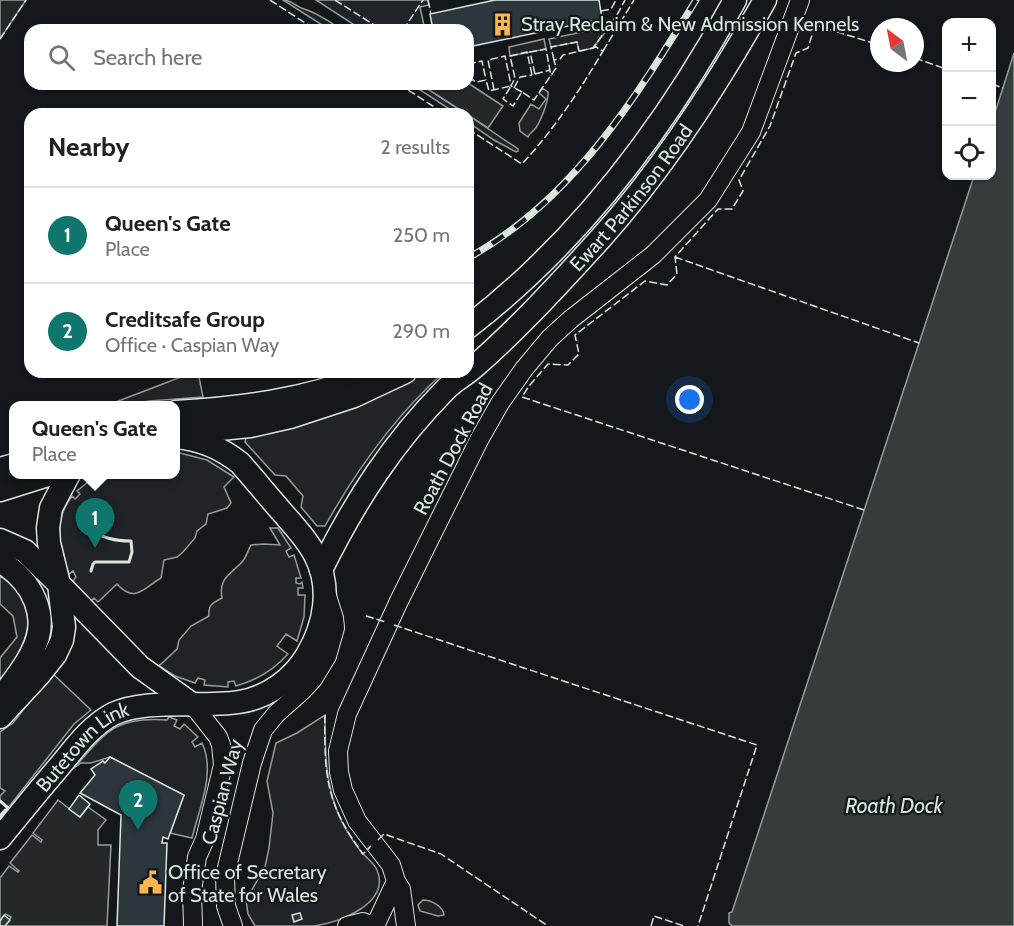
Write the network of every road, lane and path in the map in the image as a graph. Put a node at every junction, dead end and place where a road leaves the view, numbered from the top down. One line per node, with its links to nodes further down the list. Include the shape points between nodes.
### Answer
1 (735, 0): 4 (main road, Ewart Parkinson Road, via 692,73 629,162 533,272)
2 (765, 0): 5 (main road, Ewart Parkinson Road, via 676,143 602,237)
3 (800, 0): 23 (street, Roath Dock Road, via 751,132 708,200 653,255 550,338 500,403 356,693 340,736 339,772 349,807 364,833 391,865)
4 (474, 322)
5 (474, 367)
6 (358, 378): 9 (main road, via 281,400)
7 (392, 378): 10 (main road, via 354,396 290,417)
8 (460, 378): 17 (main road, Ewart Parkinson Road, via 399,442 356,502)
9 (180, 412)
10 (180, 435)
11 (180, 437): 17 (main road, via 210,445 240,463 315,554)
12 (35, 479): 14 (main road)
13 (66, 479): 18 (main road, via 51,508 48,528)
14 (0, 490)
15 (0, 540): 18 (main road, via 25,552)
16 (0, 561): 19 (main road, via 25,582 35,598 40,623 31,655)
17 (323, 579): 20 (main road, Butetown Link, via 323,620 318,634 304,661 285,682 249,700); 25 (street, Caspian Way, via 334,618 332,643 314,679 263,730 225,876 226,906)
18 (59, 584): 20 (main road, via 140,667); 21 (main road, via 64,627 58,648)
19 (0, 699)
20 (194, 705): 22 (main road, Butetown Link, via 142,706 100,722); 24 (street, Caspian Way, via 218,737 223,765 205,839 196,857)
21 (0, 717)
22 (0, 838)
23 (396, 881): 27 (street); 28 (street, Roath Dock Road, via 401,889)
24 (193, 926)
25 (233, 926)
26 (347, 926): 27 (street, via 363,922)
27 (373, 926)
28 (406, 926)

